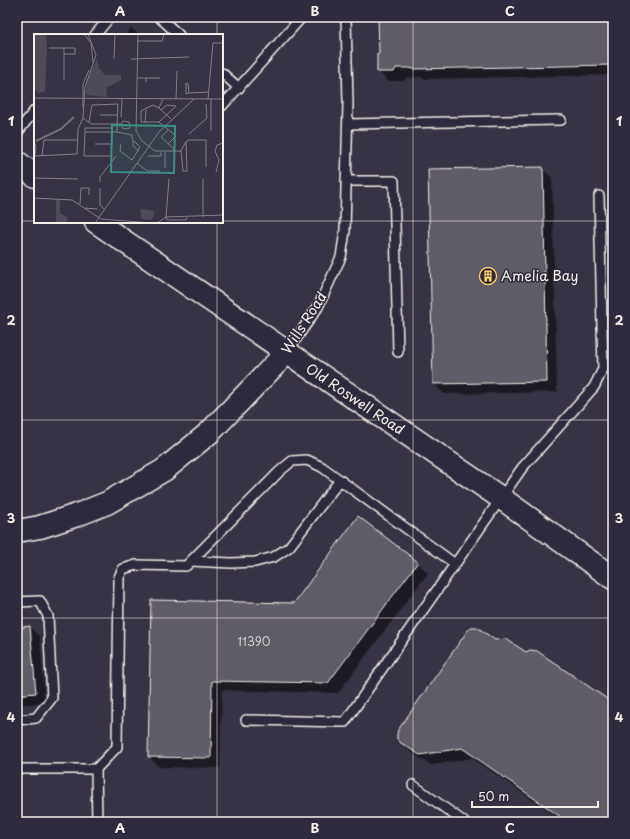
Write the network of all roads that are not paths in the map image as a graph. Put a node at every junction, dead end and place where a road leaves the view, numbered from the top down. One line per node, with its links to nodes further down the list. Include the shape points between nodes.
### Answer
1 (110, 17): 5 (lane)
2 (159, 17): 6 (lane)
3 (302, 17): 8 (lane)
4 (346, 17): 12 (lane, Wills Road)
5 (96, 34)
6 (178, 34)
7 (223, 74): 8 (lane)
8 (239, 88): 9 (lane)
9 (223, 105)
10 (34, 111): 13 (lane)
11 (561, 120): 12 (lane)
12 (348, 124): 16 (lane, Wills Road)
13 (17, 133)
14 (17, 162): 15 (street)
15 (34, 175)
16 (346, 181): 19 (lane, Wills Road, via 345,231 341,257 318,306); 20 (lane, via 394,181)
17 (599, 196): 22 (lane, via 603,369 594,387 522,468)
18 (97, 223): 19 (street, Old Roswell Road)
19 (287, 352): 22 (street, Old Roswell Road); 23 (street, Wills Road, via 209,433 164,470 107,503 40,527)
20 (398, 352)
21 (340, 480): 24 (lane, via 289,547 274,557 239,563); 24 (lane, via 307,460 292,461); 25 (lane)
22 (501, 498): 25 (lane); 26 (street, Old Roswell Road)
23 (17, 531)
24 (191, 561): 31 (lane, via 186,566 136,565 123,569 119,577 117,747)
25 (455, 564): 29 (lane, via 345,722)
26 (613, 578)
27 (17, 602): 28 (lane, via 40,601 48,616 52,698 36,718)
28 (17, 720)
29 (246, 720)
30 (17, 769): 31 (lane)
31 (96, 770): 33 (lane)
32 (412, 785): 34 (lane)
33 (97, 822)
34 (464, 822)

